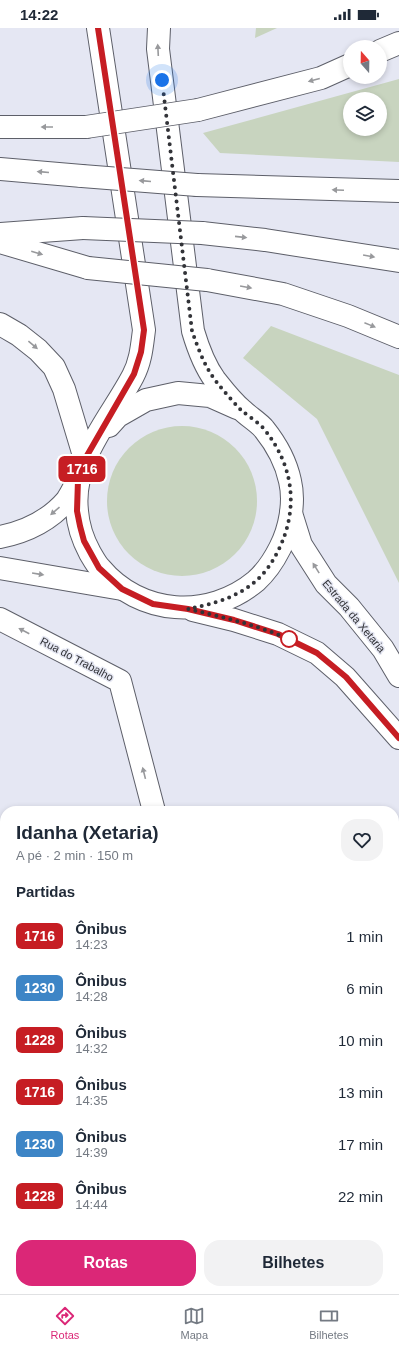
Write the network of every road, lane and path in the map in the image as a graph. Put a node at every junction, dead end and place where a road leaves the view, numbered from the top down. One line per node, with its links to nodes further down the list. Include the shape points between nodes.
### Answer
1 (98, 28): 15 (main road, via 144,330 134,374)
2 (159, 28): 14 (main road, one-way to 2, via 214,380 201,357 192,331 158,49)
3 (399, 43): 4 (main road)
4 (387, 48)
5 (343, 68): 6 (main road, one-way to 6, bridge, via 321,78 198,110 86,127)
6 (0, 127)
7 (0, 169): 8 (main road, one-way to 7, bridge, via 197,186)
8 (399, 191)
9 (0, 234): 11 (main road, one-way to 11, bridge, via 83,228 202,233)
10 (0, 242): 13 (main road, one-way to 13, bridge, via 88,268 207,280 283,294)
11 (399, 261)
12 (0, 324): 16 (main road, one-way to 16, via 19,335 54,366 64,389)
13 (399, 337)
14 (240, 409): 15 (main road, via 210,396 178,393 146,400 118,416); 18 (main road, via 263,428 281,453 290,482)
15 (96, 440): 16 (main road)
16 (85, 459): 17 (main road)
17 (78, 480): 19 (main road, one-way to 19, via 67,499 55,512 36,525); 21 (main road, via 77,511 84,541 99,568)
18 (291, 512): 22 (main road, via 285,538 274,560 258,580 237,594 213,604); 24 (main road, Estrada da Xetaria, one-way to 18, via 383,649 326,584 301,545)
19 (0, 537)
20 (0, 568): 21 (main road, one-way to 21)
21 (122, 589): 22 (main road, via 153,604)
22 (188, 609): 25 (main road, via 278,634 317,653 346,677)
23 (0, 619): 26 (main road, Rua do Trabalho, one-way to 23, via 120,681)
24 (399, 676)
25 (399, 738)
26 (153, 806)

